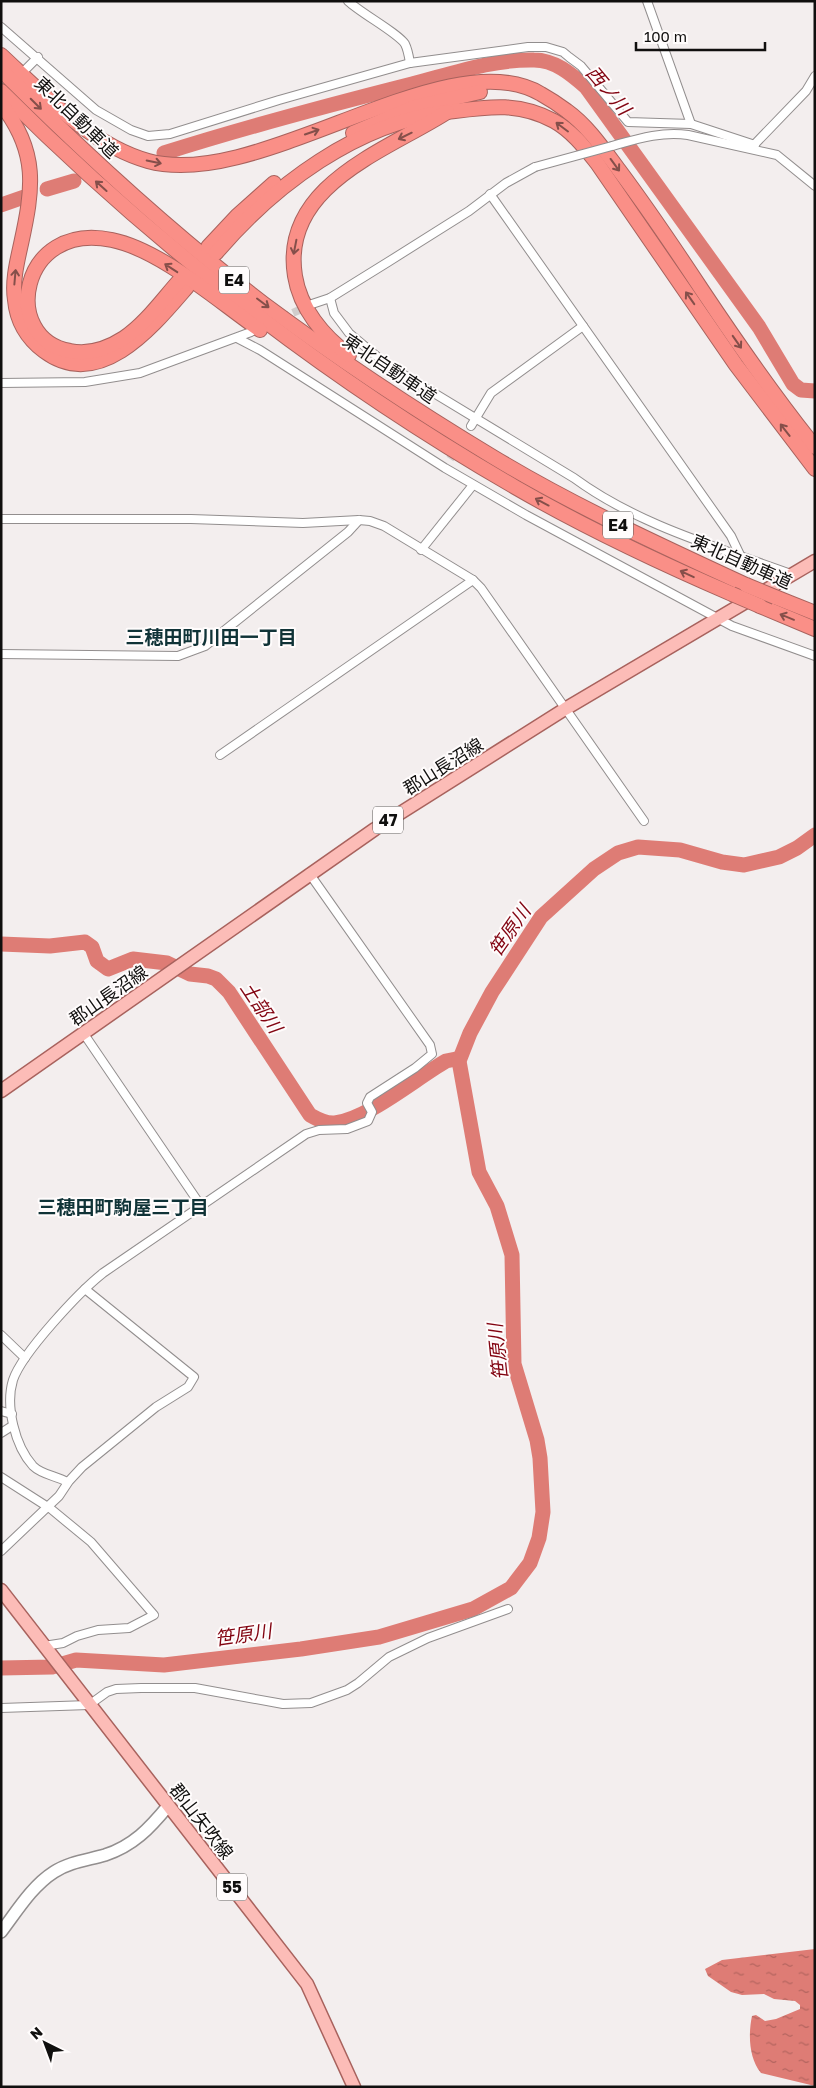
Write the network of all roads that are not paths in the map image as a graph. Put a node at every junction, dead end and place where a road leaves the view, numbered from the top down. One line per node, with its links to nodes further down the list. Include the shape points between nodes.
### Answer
1 (348, 1): 6 (street, via 402,40)
2 (647, 1): 14 (street)
3 (1, 27): 5 (street)
4 (1, 55): 11 (highway, one-way to 11, via 93,134 128,154 164,164 194,165 231,158 413,97 459,85 505,83 530,88)
5 (38, 57): 6 (street, via 96,110 148,136 170,134); 8 (street)
6 (410, 63): 14 (street, via 504,48 546,48 563,52 581,66 628,122)
7 (1, 70): 28 (highway, 東北自動車道 / E4, one-way to 28, via 115,180 264,304 366,376)
8 (24, 71)
9 (815, 76): 15 (street, via 806,91)
10 (1, 91): 24 (highway, 東北自動車道 / E4, one-way to 10, via 300,348 216,284 100,186)
11 (543, 96): 13 (highway, via 476,92 437,100 372,124 312,156 282,177 236,216 212,250 275,195 323,160 394,125 430,112); 27 (highway, one-way to 27, via 568,111 607,154 737,342)
12 (1, 104): 24 (highway, one-way to 12, via 295,354 154,257 113,240 85,238 61,243 42,256 32,270 26,287 27,312 37,332 54,346 74,352 95,352 116,343 183,284 141,337 119,353 94,362 71,362 48,354 21,327 14,298 17,263 30,202 30,165 22,138)
13 (448, 112): 28 (highway, one-way to 28, via 370,155 330,185 302,224 295,242 294,269 304,305 329,338); 31 (highway, one-way to 13, via 736,365 577,138 555,121 526,109 483,106)
14 (691, 124): 15 (street)
15 (753, 147): 16 (street, via 785,160); 17 (street, bridge, via 675,133 656,135 535,167)
16 (815, 186)
17 (490, 194): 18 (street, via 469,211); 20 (street)
18 (330, 298): 19 (street); 25 (street, via 334,313 357,341 386,364)
19 (312, 304)
20 (584, 326): 25 (street, via 491,393); 37 (street, via 731,536)
21 (251, 332): 22 (street)
22 (236, 338): 23 (street, via 160,367 106,379); 30 (street, via 332,394)
23 (1, 383)
24 (388, 408): 43 (highway, 東北自動車道 / E4, one-way to 24, bridge, via 646,555 517,488)
25 (476, 417): 26 (street); 37 (street, via 627,512)
26 (471, 426)
27 (815, 447)
28 (494, 458): 41 (highway, 東北自動車道 / E4, bridge, via 589,510 746,585)
29 (450, 459): 30 (street)
30 (445, 468): 32 (street)
31 (815, 469)
32 (473, 485): 35 (street); 42 (street)
33 (1, 519): 34 (street, via 191,519 303,523)
34 (359, 520): 35 (street, via 384,526); 44 (street, via 205,646 193,652 178,656)
35 (421, 550): 40 (street)
36 (815, 554): 39 (main road, 郡山長沼線 / 47)
37 (740, 555): 39 (street)
38 (815, 561): 39 (main road, 郡山長沼線 / 47)
39 (791, 574): 42 (main road, 郡山長沼線 / 47)
40 (473, 580): 46 (street); 47 (street)
41 (815, 613)
42 (717, 618): 45 (street, via 746,632); 46 (main road, 郡山長沼線 / 47)
43 (815, 629)
44 (1, 654)
45 (815, 656)
46 (565, 709): 48 (street); 49 (main road, 郡山長沼線 / 47)
47 (220, 755)
48 (644, 821)
49 (309, 873): 50 (main road, 郡山長沼線 / 47); 52 (street, via 432,1048 431,1055 370,1097 367,1105 372,1112 368,1121 347,1129 306,1134)
50 (84, 1034): 51 (main road, 郡山長沼線 / 47); 52 (street)
51 (1, 1091)
52 (201, 1206): 53 (street, via 103,1273)
53 (85, 1289): 55 (street); 61 (street, via 194,1377 188,1387 156,1407)
54 (1, 1336): 55 (street)
55 (25, 1358): 57 (street, via 12,1385)
56 (1, 1411): 57 (street)
57 (12, 1414): 58 (street)
58 (12, 1426): 59 (street); 61 (street, via 34,1467)
59 (1, 1433)
60 (1, 1476): 62 (street)
61 (67, 1482): 62 (street)
62 (48, 1507): 63 (street); 66 (street, via 91,1542 154,1615 131,1628 98,1630)
63 (1, 1551)
64 (1, 1590): 66 (main road, 郡山矢吹線 / 55)
65 (508, 1609): 67 (street, via 421,1641 389,1657 358,1684 311,1703 283,1704 195,1688 141,1688 116,1689)
66 (45, 1648): 67 (main road, 郡山矢吹線 / 55)
67 (88, 1703): 68 (street); 69 (main road, 郡山矢吹線 / 55)
68 (1, 1708)
69 (168, 1806): 70 (street, via 132,1843 53,1872 33,1890); 71 (main road, 郡山矢吹線 / 55, via 308,1984)
70 (1, 1932)
71 (354, 2087)

